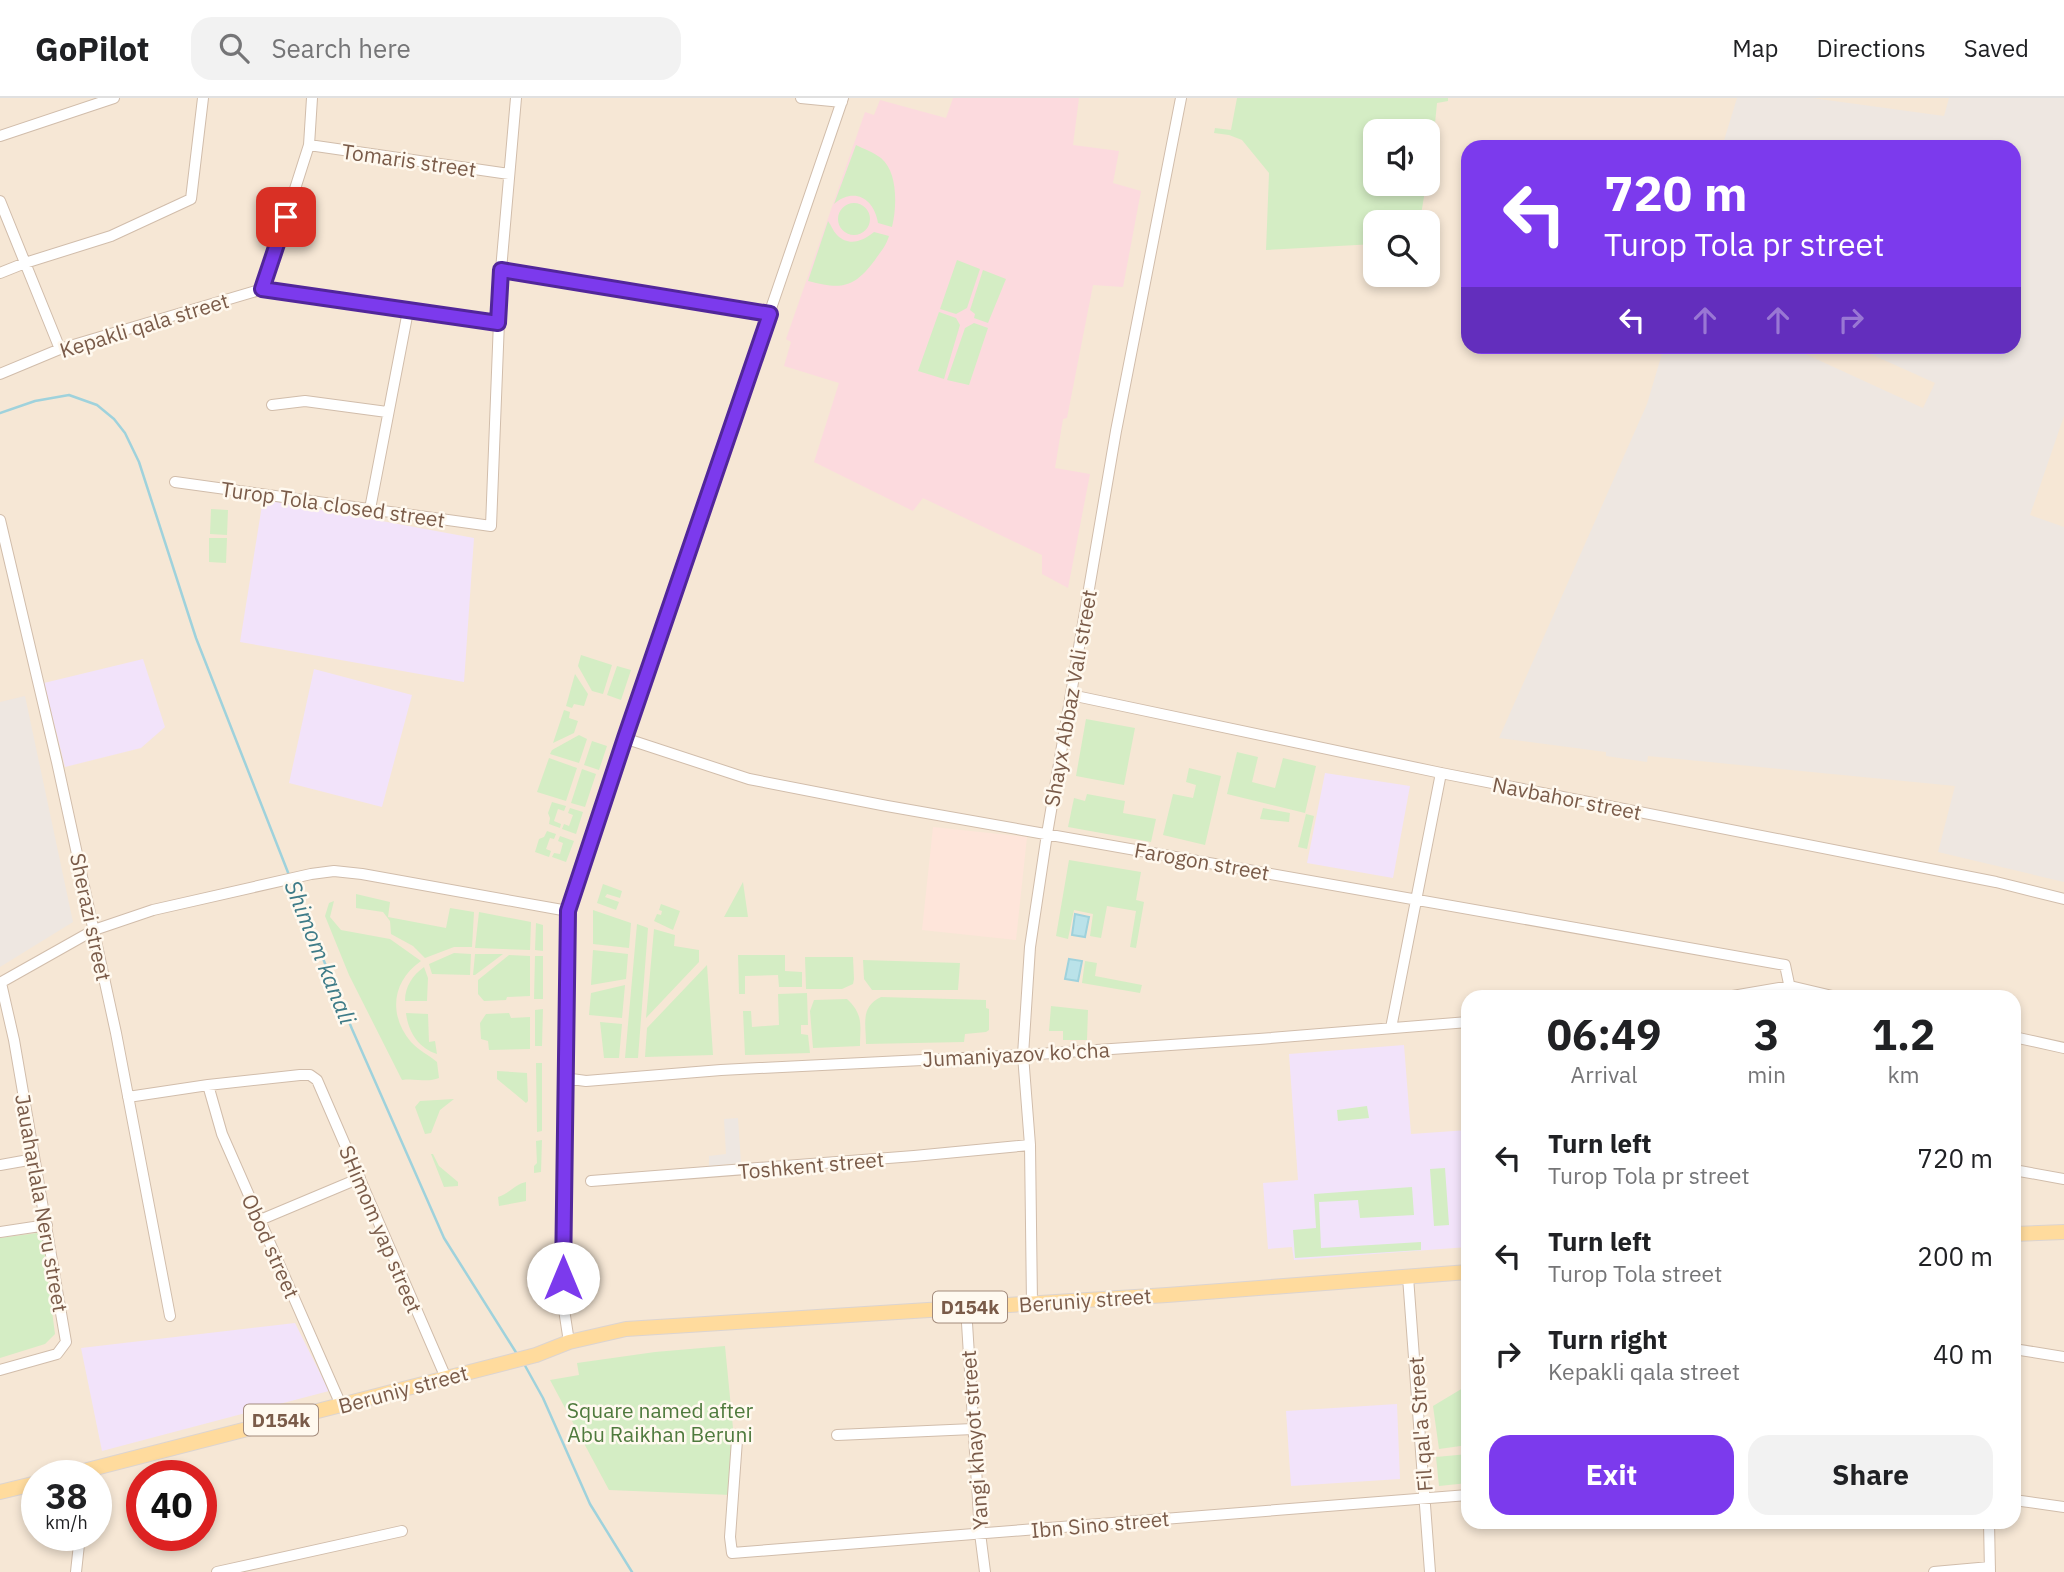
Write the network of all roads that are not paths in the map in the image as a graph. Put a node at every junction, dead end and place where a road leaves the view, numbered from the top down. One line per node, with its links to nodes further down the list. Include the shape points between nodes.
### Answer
1 (114, 98): 8 (street)
2 (203, 98): 12 (street, via 191,199 111,236)
3 (312, 98): 9 (street)
4 (516, 98): 10 (street)
5 (802, 98): 7 (street)
6 (1181, 98): 26 (street, Shayx Abbaz Vali street)
7 (842, 100): 17 (street)
8 (0, 136)
9 (309, 145): 10 (street, Tomaris street); 15 (street)
10 (509, 174): 13 (street)
11 (0, 201): 12 (street)
12 (25, 263): 14 (street); 19 (street)
13 (501, 270): 17 (street); 18 (street)
14 (0, 273)
15 (262, 289): 16 (street, Kepakli qala street); 19 (street, Kepakli qala street)
16 (408, 311): 18 (street, Kepakli qala street); 22 (street)
17 (770, 314): 27 (street)
18 (498, 323): 24 (street, Turop Tola closed street, via 491,526)
19 (60, 349): 20 (street, Kepakli qala street)
20 (0, 374)
21 (272, 405): 22 (street, via 305,401)
22 (387, 412): 24 (street)
23 (175, 482): 24 (street, Turop Tola closed street)
24 (370, 509)
25 (0, 520): 33 (street, Sherazi street)
26 (1071, 695): 28 (street, Navbahor street); 29 (street, Shayx Abbaz Vali street)
27 (625, 738): 29 (street, Farogon street, via 749,779); 32 (street)
28 (1441, 773): 30 (street); 31 (street, Navbahor street)
29 (1047, 834): 30 (street, Farogon street); 40 (street, Shayx Abbaz Vali street, via 1030,947)
30 (1415, 899): 35 (street, Farogon street, via 1785,965); 37 (street)
31 (2064, 899)
32 (568, 911): 33 (street, via 334,871 153,910); 41 (street)
33 (94, 930): 34 (street); 43 (street, Sherazi street)
34 (0, 983): 45 (street, Jauaharlala Neru street)
35 (1791, 990)
36 (1461, 1023): 37 (street, Jumaniyazov ko'cha)
37 (1391, 1028): 40 (street, Jumaniyazov ko'cha)
38 (2021, 1039): 39 (street)
39 (2064, 1048)
40 (1023, 1055): 41 (street, Jumaniyazov ko'cha, via 586,1081); 44 (street, Shayx Abbaz Vali street)
41 (564, 1078): 61 (street, via 563,1303)
42 (208, 1085): 43 (street); 48 (street, SHimom yap street, via 300,1075 317,1080); 51 (street, Obod street, via 222,1134)
43 (128, 1097): 60 (street, Sherazi street)
44 (1030, 1145): 50 (street, Toshkent street); 58 (street, Shayx Abbaz Vali street)
45 (34, 1159): 46 (street); 52 (street, Jauaharlala Neru street)
46 (0, 1165)
47 (2021, 1171): 49 (street)
48 (360, 1178): 51 (street); 65 (street, SHimom yap street)
49 (2064, 1179)
50 (591, 1181)
51 (260, 1220): 66 (street, Obod street)
52 (47, 1225): 53 (street); 64 (street, Jauaharlala Neru street, via 66,1342 57,1354)
53 (0, 1232)
54 (2064, 1232): 55 (main road)
55 (2021, 1234)
56 (1461, 1273): 57 (main road, Beruniy street / D154k)
57 (1408, 1277): 58 (main road, Beruniy street / D154k); 74 (street, Fil qal'a Street)
58 (1032, 1304): 59 (main road, Beruniy street / D154k)
59 (966, 1307): 61 (main road, Beruniy street / D154k, via 626,1329); 67 (street, Yangi khayot street)
60 (170, 1316)
61 (569, 1342): 65 (main road, Beruniy street / D154k)
62 (2021, 1350): 63 (street)
63 (2064, 1357)
64 (0, 1370)
65 (446, 1378): 66 (main road, Beruniy street / D154k)
66 (341, 1405): 70 (main road, Beruniy street / D154k)
67 (973, 1429): 68 (street); 79 (street, Yangi khayot street)
68 (837, 1435)
69 (737, 1440): 79 (street, Ibn Sino street, via 730,1519 732,1553)
70 (112, 1466)
71 (21, 1487): 72 (main road)
72 (0, 1492)
73 (1461, 1495): 74 (street, Ibn Sino street)
74 (1425, 1498): 79 (street, Ibn Sino street); 85 (street, Fil qal'a Street)
75 (2021, 1501): 76 (street)
76 (2064, 1507)
77 (1989, 1529): 81 (street)
78 (402, 1531): 83 (street)
79 (980, 1534): 84 (street, Yangi khayot street)
80 (78, 1551): 82 (street)
81 (1990, 1570): 86 (street)
82 (76, 1572)
83 (217, 1572)
84 (985, 1572)
85 (1430, 1572)
86 (1934, 1572)

